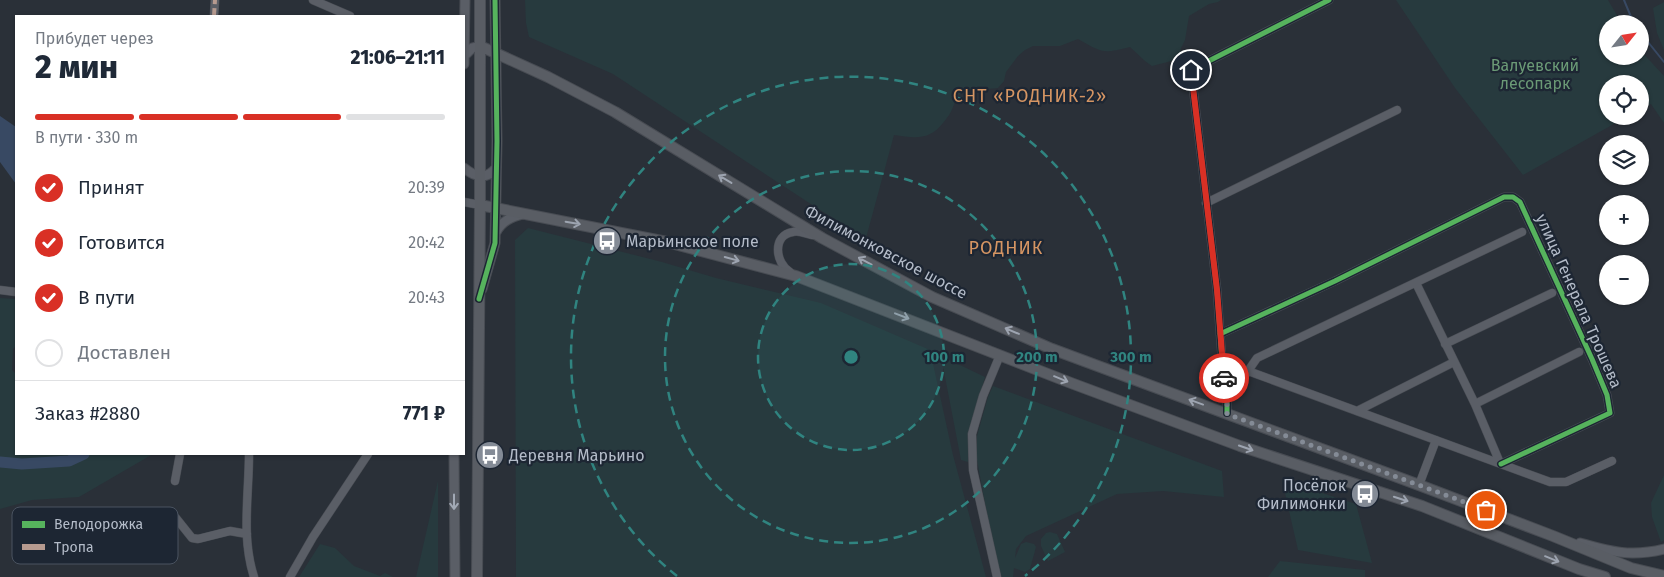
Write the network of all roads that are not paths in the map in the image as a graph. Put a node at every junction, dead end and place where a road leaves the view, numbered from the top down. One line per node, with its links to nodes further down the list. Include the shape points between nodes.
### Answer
1 (215, 0): 8 (street)
2 (313, 0): 9 (street)
3 (465, 0): 7 (street)
4 (480, 0): 11 (main road)
5 (495, 0): 12 (street)
6 (1329, 0): 19 (street, via 1191,70)
7 (463, 14)
8 (214, 15)
9 (348, 15)
10 (465, 39): 11 (street)
11 (480, 46): 12 (main road, Филимонковское шоссе); 13 (street); 17 (main road)
12 (496, 52): 15 (street); 25 (main road, Филимонковское шоссе, one-way to 12, via 617,114)
13 (465, 55)
14 (1397, 110): 19 (street)
15 (496, 168): 17 (street); 21 (street)
16 (465, 169): 17 (street)
17 (480, 177): 20 (main road)
18 (465, 202): 20 (street)
19 (1206, 202): 32 (street)
20 (480, 205): 21 (main road); 31 (main road)
21 (496, 208): 22 (main road); 23 (street)
22 (525, 214): 23 (street, via 504,221); 26 (main road, one-way to 26, via 666,242)
23 (495, 232): 31 (street, via 495,243)
24 (1522, 232): 27 (street)
25 (822, 238): 26 (street, via 798,231 782,236 778,253 780,263); 41 (main road, Филимонковское шоссе, one-way to 25, via 1052,349 932,297)
26 (796, 276): 35 (main road, one-way to 35)
27 (1416, 283): 33 (street); 37 (street, via 1257,358)
28 (0, 290): 29 (street)
29 (15, 292)
30 (1552, 294): 33 (street)
31 (479, 299): 59 (main road)
32 (1220, 334): 38 (street); 48 (street, улица Генерала Трошева, via 1504,197 1513,197 1520,202 1592,359 1607,395 1610,413)
33 (1445, 344): 36 (street)
34 (1579, 352): 39 (street)
35 (1000, 354): 60 (street, via 972,434 973,470); 61 (main road, one-way to 61, via 1240,446 1422,506 1579,570)
36 (1454, 362): 39 (street); 40 (street)
37 (1248, 371): 38 (street, via 1239,383); 40 (street)
38 (1227, 388): 41 (street)
39 (1475, 404): 48 (street)
40 (1357, 411): 42 (street)
41 (1227, 414): 50 (main road, Филимонковское шоссе)
42 (1436, 440): 48 (street); 50 (street)
43 (180, 455): 49 (street)
44 (250, 455): 52 (street)
45 (367, 455): 57 (street, via 312,537)
46 (454, 455): 58 (street, one-way to 58)
47 (1612, 461): 48 (street, via 1566,482 1550,482)
48 (1501, 463)
49 (175, 481)
50 (1419, 485): 53 (main road, Филимонковское шоссе)
51 (178, 520): 52 (street, via 192,538 230,531)
52 (247, 534): 56 (street)
53 (1553, 536): 54 (street, via 1616,552 1641,554); 55 (main road, Филимонковское шоссе, via 1631,568)
54 (1664, 549)
55 (1663, 576)
56 (254, 577)
57 (290, 577)
58 (455, 577)
59 (477, 577)
60 (997, 577)
61 (1605, 577)

